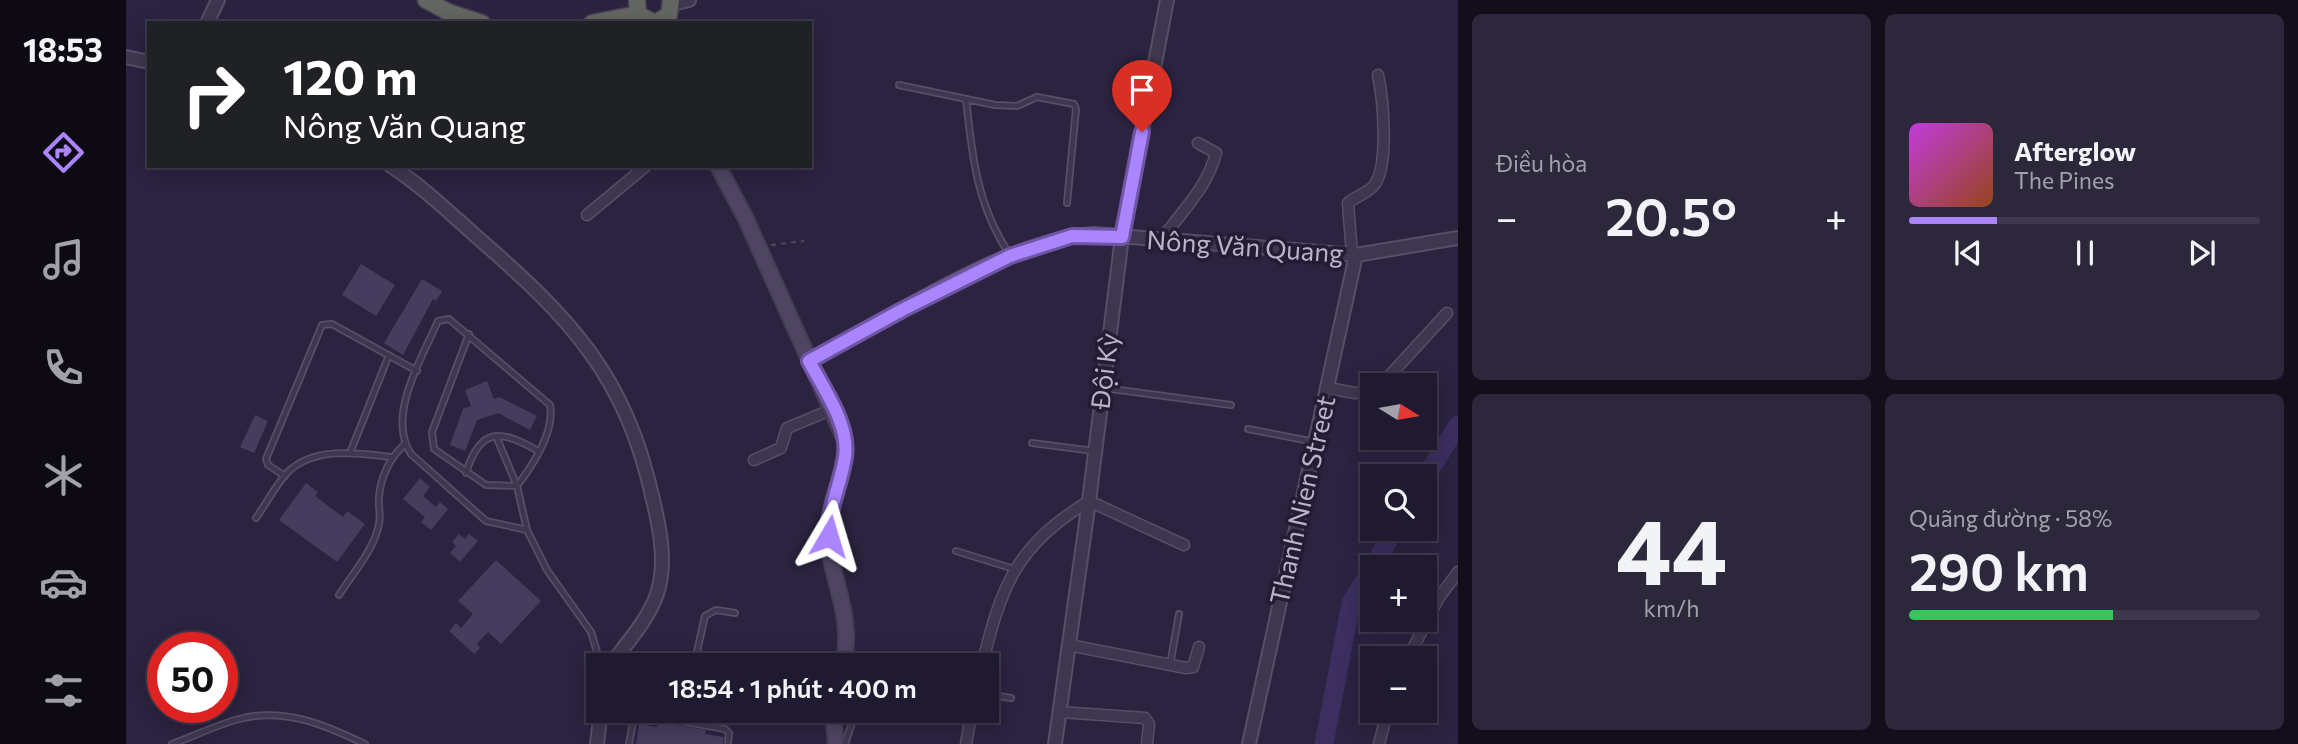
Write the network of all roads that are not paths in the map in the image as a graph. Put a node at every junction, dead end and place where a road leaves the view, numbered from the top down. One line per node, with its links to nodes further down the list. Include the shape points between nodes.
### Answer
1 (218, 0): 8 (street)
2 (426, 0): 6 (highway)
3 (690, 0): 5 (street)
4 (1167, 0): 24 (street, Đội Kỳ)
5 (671, 2): 12 (highway, via 669,15)
6 (450, 6): 9 (highway)
7 (638, 7): 10 (highway); 11 (highway)
8 (208, 21)
9 (478, 21)
10 (598, 21)
11 (657, 21)
12 (660, 21)
13 (126, 57): 14 (street)
14 (147, 62)
15 (1378, 75): 27 (street, via 1383,117 1380,172 1370,190 1348,203)
16 (899, 85): 17 (lane)
17 (965, 99): 22 (lane, via 1017,106 1037,97 1074,104); 28 (lane, via 982,203)
18 (1198, 143): 26 (street, via 1216,153 1209,175)
19 (397, 168): 67 (street, via 490,248 579,334 603,368 633,430 655,510 661,570 649,612)
20 (644, 168): 23 (street)
21 (719, 168): 32 (main road)
22 (1067, 203)
23 (587, 215)
24 (1122, 237): 26 (street, Nông Văn Quang); 28 (street, Nông Văn Quang, via 1072,236); 35 (street, Đội Kỳ)
25 (1458, 238): 27 (street, Nông Văn Quang)
26 (1161, 241): 27 (street, Nông Văn Quang)
27 (1354, 255): 36 (street, Thanh Nien Street)
28 (1010, 256): 32 (street, Nông Văn Quang)
29 (1447, 313): 34 (street)
30 (469, 334): 33 (lane, via 449,319 438,321); 45 (lane, via 550,405 551,422); 50 (lane, via 431,441 439,455)
31 (389, 355): 33 (lane); 47 (lane); 51 (lane, via 332,324 322,325 266,459 268,466)
32 (809, 361): 39 (main road)
33 (417, 371): 44 (lane, via 404,410)
34 (1392, 373)
35 (1103, 388): 38 (lane); 46 (street, Đội Kỳ)
36 (1328, 388): 37 (street); 42 (street, Thanh Nien Street)
37 (1360, 392)
38 (1231, 405)
39 (832, 408): 49 (street, via 786,428 781,449); 69 (main road, via 846,450 828,525 847,632)
40 (1248, 429): 42 (lane)
41 (496, 436): 45 (lane, via 513,436); 50 (lane, via 475,449); 52 (lane)
42 (1316, 442): 90 (street, Thanh Nien Street)
43 (1032, 443): 46 (lane)
44 (404, 444): 48 (lane); 55 (lane, via 486,521)
45 (538, 451): 52 (lane)
46 (1096, 451): 53 (street, Đội Kỳ)
47 (350, 453): 48 (lane); 51 (lane, via 306,459)
48 (392, 457): 60 (lane, via 379,496 380,523 371,546)
49 (754, 460)
50 (466, 473): 52 (lane, via 486,485)
51 (285, 476): 54 (lane)
52 (517, 486): 55 (lane)
53 (1090, 501): 56 (street); 58 (street, via 1046,531); 63 (street, Đội Kỳ)
54 (256, 518)
55 (527, 530): 66 (lane, via 547,570 591,632)
56 (1184, 545)
57 (956, 551): 58 (lane)
58 (1014, 569): 70 (street)
59 (1458, 572): 64 (street)
60 (339, 595)
61 (735, 613): 68 (lane, via 716,610 705,616)
62 (1179, 614): 71 (lane)
63 (1069, 645): 71 (street); 74 (street, Đội Kỳ)
64 (1414, 646)
65 (1199, 647): 71 (street, via 1193,667)
66 (597, 653)
67 (619, 653)
68 (697, 653)
69 (844, 653)
70 (985, 653)
71 (1170, 665)
72 (999, 696): 73 (lane)
73 (1011, 698)
74 (1060, 712): 88 (street, Đội Kỳ); 89 (street, via 1145,718 1149,724)
75 (599, 723): 82 (street)
76 (834, 723): 85 (main road)
77 (852, 723): 86 (lane)
78 (970, 723): 87 (street)
79 (1385, 723): 91 (street)
80 (172, 744): 81 (lane, via 241,719 275,715 296,716)
81 (365, 744)
82 (597, 744)
83 (629, 744): 84 (lane, via 633,722 642,715 725,729)
84 (728, 744)
85 (836, 744)
86 (845, 744)
87 (966, 744)
88 (1055, 744)
89 (1147, 744)
90 (1250, 744)
91 (1379, 744)

